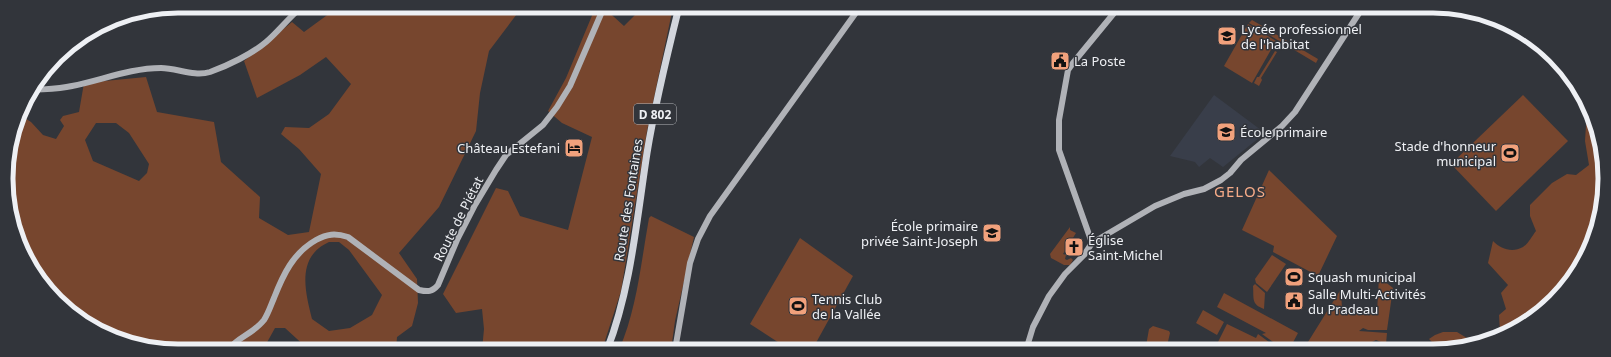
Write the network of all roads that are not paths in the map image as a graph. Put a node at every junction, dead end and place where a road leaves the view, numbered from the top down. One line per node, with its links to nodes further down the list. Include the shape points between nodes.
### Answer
1 (294, 13): 7 (street, via 264,44 208,72 192,73 152,68 70,87)
2 (601, 13): 9 (street, Route de Piétat, via 570,86 558,107 543,125 506,155 460,233 434,290 419,290 348,237 337,233 325,235 298,253 282,277 265,319 256,330)
3 (678, 13): 10 (main road, Route des Fontaines / D 802, via 649,140 625,290)
4 (856, 13): 11 (street, via 710,216 698,239 690,263)
5 (1114, 13): 8 (street, via 1068,70 1059,120 1059,150)
6 (1359, 13): 8 (street, via 1295,112 1230,173 1204,189 1155,206)
7 (39, 89)
8 (1092, 243): 12 (street, via 1049,296 1033,327)
9 (234, 344)
10 (609, 344)
11 (676, 344)
12 (1028, 344)

